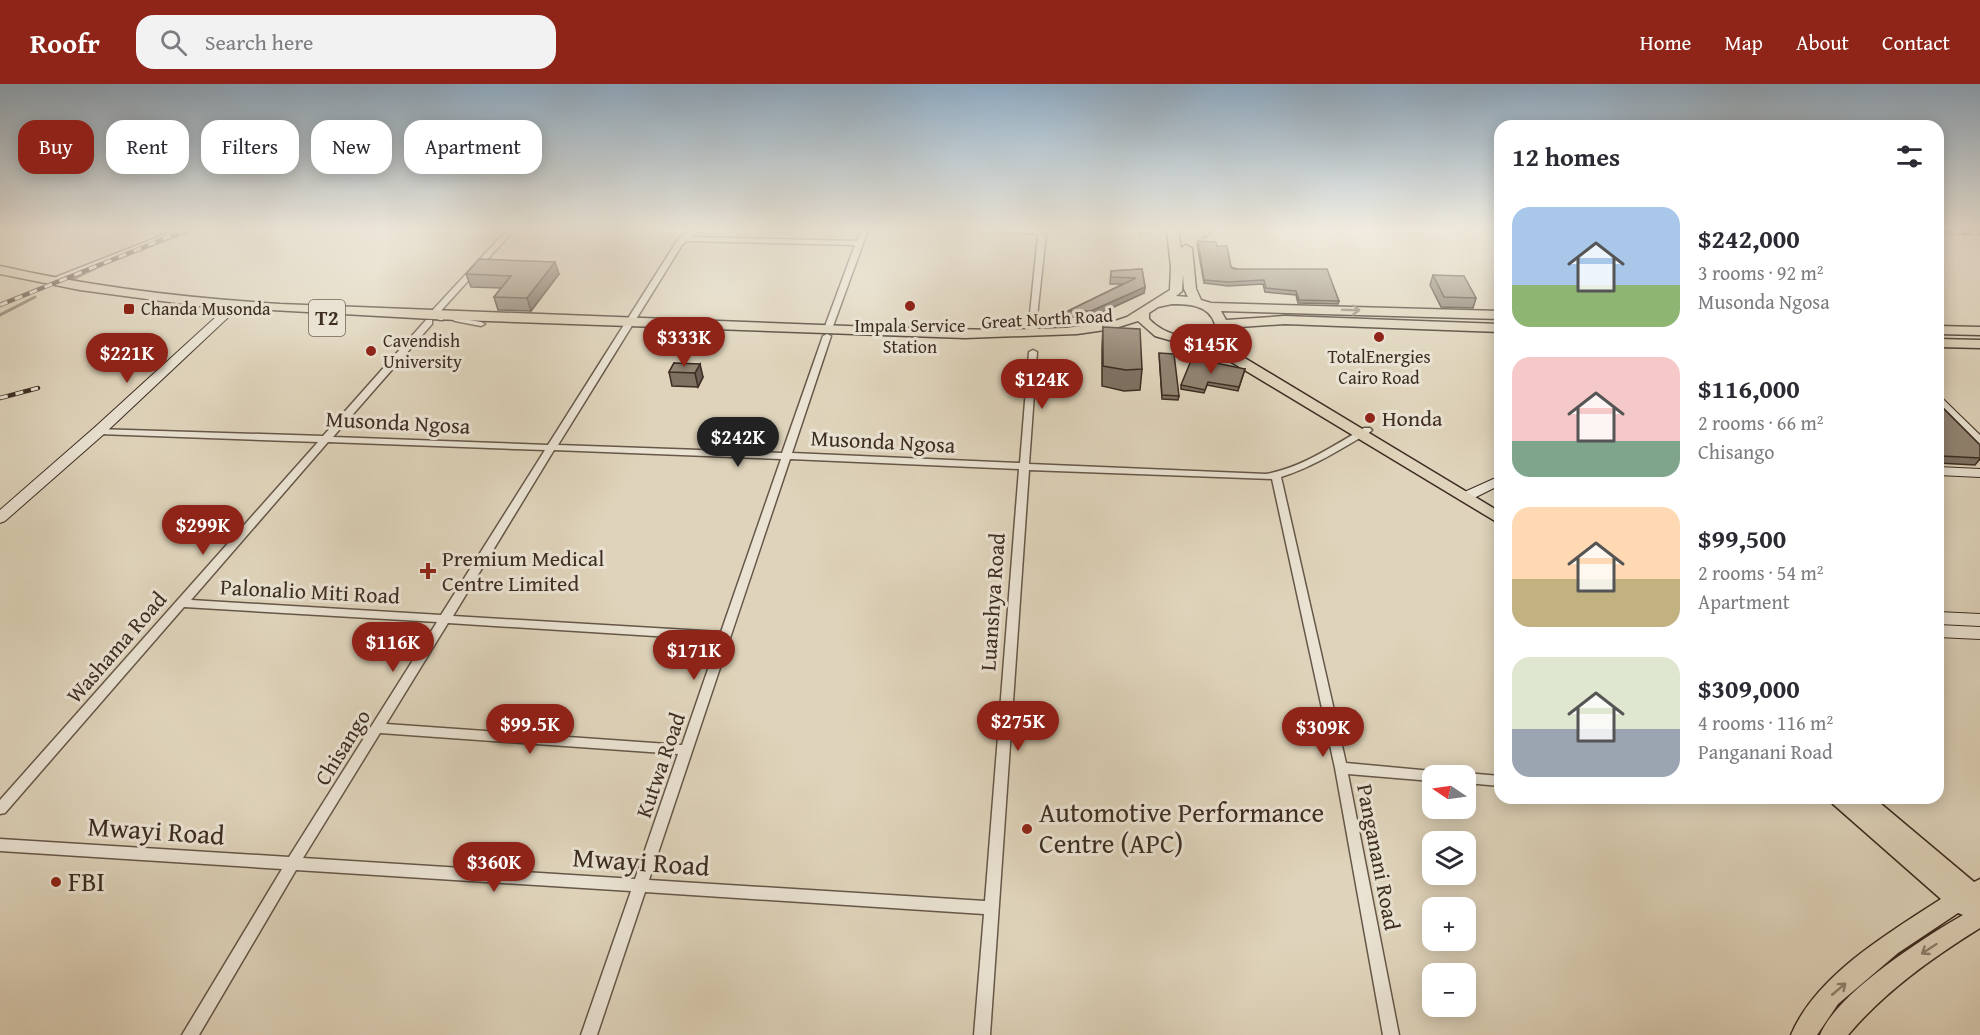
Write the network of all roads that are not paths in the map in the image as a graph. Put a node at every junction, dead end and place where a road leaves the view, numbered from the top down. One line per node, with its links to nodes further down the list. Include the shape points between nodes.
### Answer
1 (20, 274): 10 (main road, Great North Road / T2)
2 (67, 274): 10 (street)
3 (471, 274): 18 (street, Washama Road)
4 (660, 274): 19 (street, Chisango)
5 (848, 274): 26 (street, Kutwa Road)
6 (1038, 274): 27 (street)
7 (1181, 274): 11 (main road, via 1175,293)
8 (1185, 274): 12 (main road, via 1191,292)
9 (0, 279): 13 (main road, Great North Road / T2, via 103,298)
10 (50, 281): 13 (main road, Great North Road / T2)
11 (1154, 304): 12 (main road, via 1174,300); 16 (main road)
12 (1203, 305): 14 (main road, one-way to 14); 22 (main road, via 1218,315)
13 (229, 310): 18 (main road, Great North Road / T2); 34 (street)
14 (1431, 312): 15 (main road); 20 (main road, via 1440,318)
15 (1455, 313): 17 (main road); 21 (main road, via 1451,319)
16 (1143, 314): 27 (main road, Great North Road / T2, via 1112,326); 28 (main road, via 1147,326)
17 (1494, 315)
18 (431, 319): 19 (main road, Great North Road / T2); 19 (main road, Great North Road / T2, via 481,324); 36 (street, Washama Road)
19 (627, 326): 26 (main road, Great North Road / T2); 38 (street, Chisango)
20 (1437, 326): 21 (main road); 22 (main road, via 1286,320)
21 (1461, 326): 23 (main road)
22 (1220, 327): 29 (main road, via 1200,338); 35 (main road, via 1232,348)
23 (1494, 328)
24 (1944, 330): 25 (main road)
25 (1980, 331)
26 (828, 333): 27 (main road, Great North Road / T2); 28 (main road, Great North Road / T2, via 985,341 1128,332); 39 (street, Kutwa Road)
27 (1032, 333)
28 (1163, 336): 29 (main road, Great North Road)
29 (1187, 339): 35 (main road, via 1223,351)
30 (1944, 343): 31 (main road)
31 (1980, 344)
32 (1033, 352): 40 (street, Luanshya Road)
33 (1944, 407): 37 (street)
34 (99, 431): 36 (street, Musonda Ngosa); 48 (street)
35 (1363, 432): 43 (street, Musonda Ngosa); 45 (main road)
36 (327, 438): 38 (street, Musonda Ngosa); 49 (street, Washama Road)
37 (1980, 442)
38 (552, 448): 39 (street, Musonda Ngosa); 50 (street, Chisango)
39 (786, 456): 40 (street, Musonda Ngosa); 55 (street, Kutwa Road)
40 (1023, 467): 43 (street, Musonda Ngosa); 69 (street, Luanshya Road)
41 (1944, 471): 42 (street)
42 (1980, 473)
43 (1276, 477): 58 (street, Panganani Road)
44 (1494, 483): 45 (street)
45 (1470, 495): 46 (main road); 47 (main road)
46 (1494, 506)
47 (1494, 514)
48 (0, 518)
49 (180, 603): 50 (street, Palonalio Miti Road); 64 (street, Washama Road)
50 (446, 618): 55 (street, Palonalio Miti Road); 56 (street, Chisango)
51 (1944, 618): 52 (street)
52 (1980, 620)
53 (1944, 631): 54 (street)
54 (1980, 633)
55 (725, 636): 57 (street, Kutwa Road)
56 (377, 728): 57 (street); 66 (street, Chisango)
57 (686, 750): 67 (street, Kutwa Road)
58 (1341, 768): 59 (street); 73 (street, Panganani Road)
59 (1422, 775)
60 (1476, 779): 61 (street)
61 (1494, 780)
62 (1848, 804): 68 (main road)
63 (1866, 804): 68 (main road)
64 (0, 808)
65 (0, 845): 66 (street, Mwayi Road)
66 (292, 864): 67 (street, Mwayi Road); 70 (street, Chisango)
67 (640, 886): 69 (street, Mwayi Road); 71 (street, Kutwa Road)
68 (1975, 905): 74 (main road, one-way to 68, via 1830,996 1890,945); 75 (main road, one-way to 75, via 1848,1014)
69 (991, 908): 72 (street, Luanshya Road)
70 (190, 1035)
71 (589, 1035)
72 (982, 1035)
73 (1391, 1035)
74 (1803, 1035)
75 (1832, 1035)

